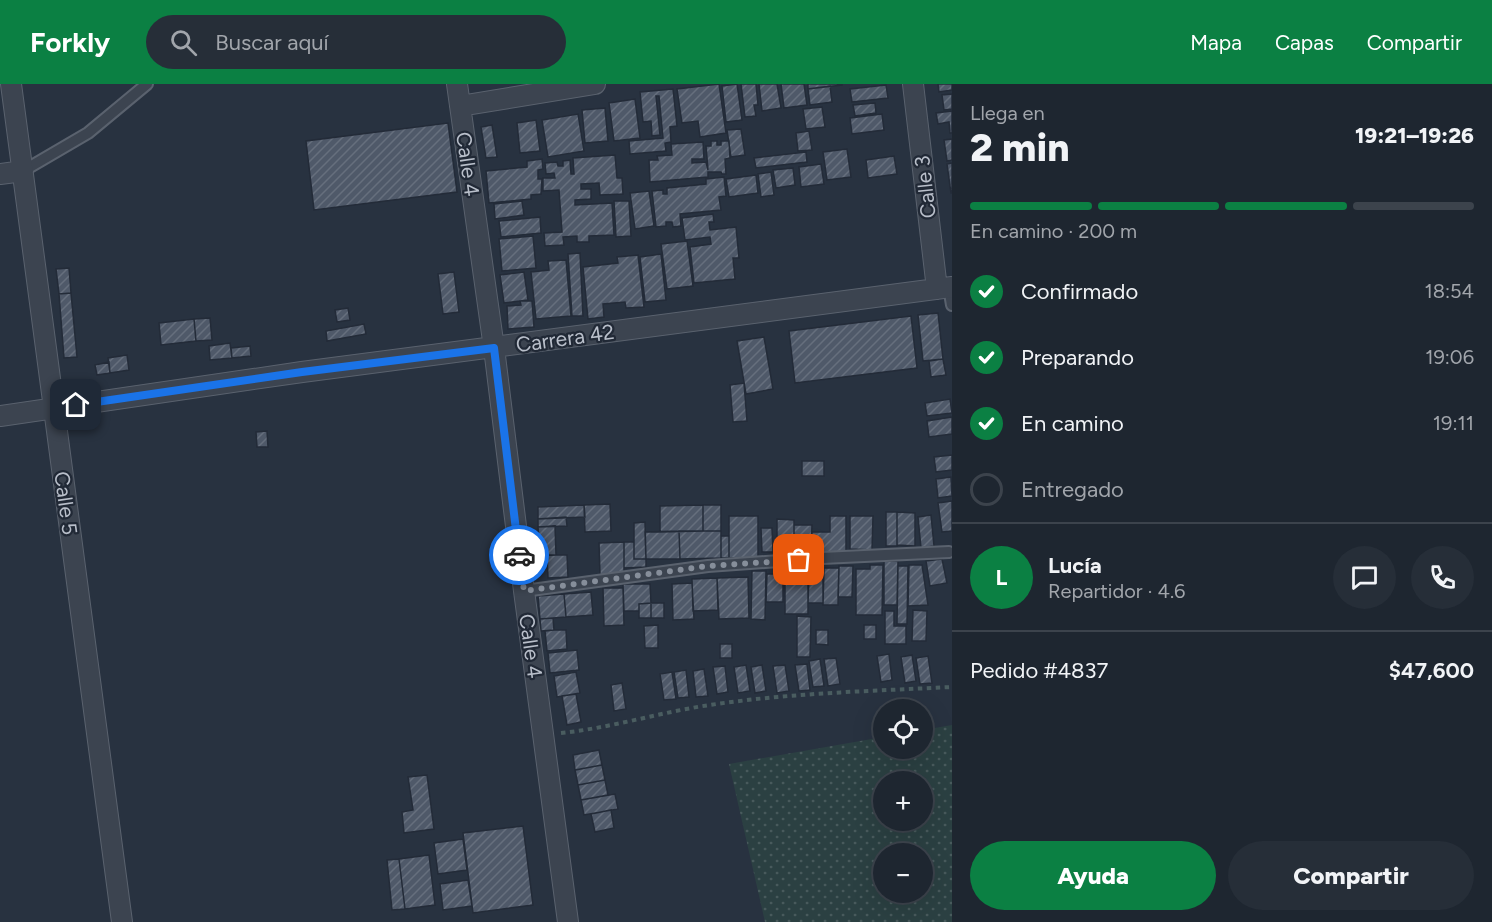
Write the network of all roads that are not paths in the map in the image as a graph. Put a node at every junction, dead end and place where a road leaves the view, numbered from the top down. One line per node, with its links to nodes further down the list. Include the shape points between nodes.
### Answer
1 (11, 84): 7 (street, Calle 5)
2 (147, 84): 7 (lane, via 88,133)
3 (457, 84): 6 (street, Calle 4)
4 (595, 84): 6 (street)
5 (914, 84): 9 (street, Calle 3)
6 (460, 106): 10 (street, Calle 4)
7 (23, 171): 8 (street); 11 (street, Calle 5)
8 (0, 174)
9 (947, 292): 10 (street, Carrera 42)
10 (494, 348): 11 (street, Carrera 42); 14 (street, Calle 4)
11 (53, 408): 12 (street, Carrera 42); 15 (street, Calle 5)
12 (0, 416)
13 (949, 552): 14 (lane, via 708,566)
14 (524, 591): 16 (street, Calle 4)
15 (122, 922)
16 (568, 922)

